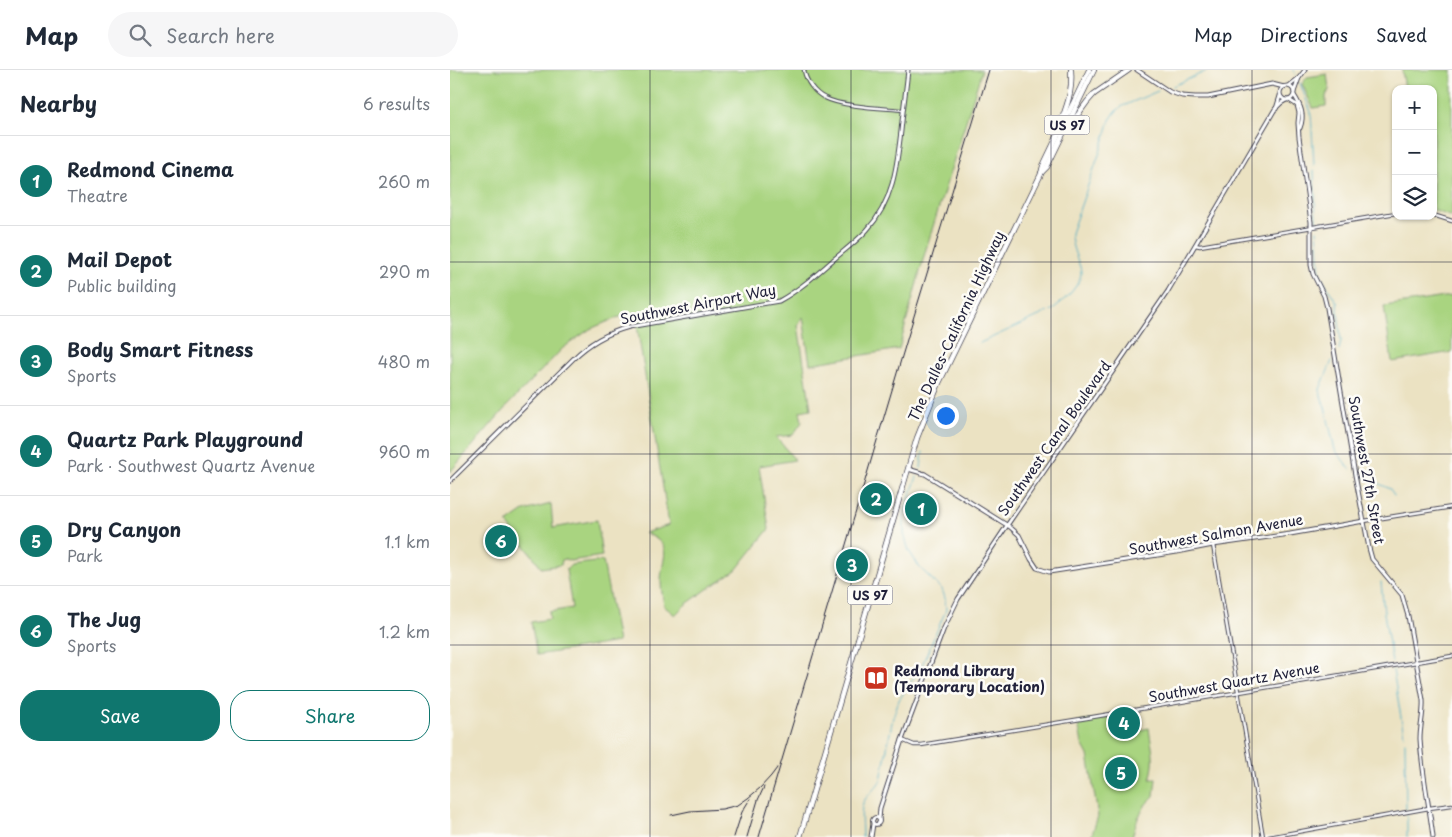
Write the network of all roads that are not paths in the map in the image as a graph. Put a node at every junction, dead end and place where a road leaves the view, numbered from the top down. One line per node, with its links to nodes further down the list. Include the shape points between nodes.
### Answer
1 (804, 70): 17 (street, via 812,88 824,98 845,104)
2 (908, 70): 17 (main road, Southwest Airport Way)
3 (1071, 70): 20 (highway, via 1069,101)
4 (1089, 70): 20 (highway, The Dalles-California Highway / US 97)
5 (1094, 70): 19 (highway, The Dalles-California Highway / US 97)
6 (1129, 70): 19 (highway, via 1086,102)
7 (1137, 70): 10 (main road, via 1170,92 1182,96 1208,97)
8 (1305, 70): 9 (main road)
9 (1299, 78): 11 (main road); 13 (main road)
10 (1270, 85): 12 (main road); 14 (main road)
11 (1288, 86): 12 (main road); 13 (main road)
12 (1284, 87): 14 (main road)
13 (1294, 93): 15 (main road); 18 (main road, Southwest 27th Street, via 1302,110)
14 (1280, 94): 15 (main road, via 1282,99); 16 (main road)
15 (1288, 100): 16 (main road, Southwest Canal Boulevard); 18 (main road, Southwest 27th Street, via 1299,108)
16 (1275, 109): 26 (main road, Southwest Canal Boulevard)
17 (903, 110): 28 (main road, Southwest Airport Way, via 893,185 886,202 868,229 793,294 778,301 634,326 598,339 573,358)
18 (1299, 129): 25 (main road, Southwest 27th Street)
19 (1061, 138): 21 (highway, The Dalles-California Highway / US 97, via 1047,167)
20 (1047, 156): 21 (highway, The Dalles-California Highway / US 97)
21 (1040, 174): 27 (highway, The Dalles-California Highway / US 97, via 940,383)
22 (1392, 214): 25 (street)
23 (1437, 216): 24 (street)
24 (1452, 221)
25 (1311, 227): 26 (street); 30 (main road, Southwest 27th Street, via 1311,265 1327,308)
26 (1195, 245): 31 (main road, Southwest Canal Boulevard, via 1168,291)
27 (908, 469): 31 (main road, via 925,474); 42 (highway, The Dalles-California Highway / US 97)
28 (450, 481)
29 (1452, 507): 30 (street, Southwest Salmon Avenue)
30 (1364, 520): 32 (main road, Southwest Salmon Avenue); 34 (main road, Southwest 27th Street, via 1372,559 1402,595)
31 (1007, 525): 32 (main road, Southwest Salmon Avenue, via 1019,535 1037,568 1045,572); 36 (main road, Southwest Canal Boulevard, via 953,609)
32 (1213, 545): 35 (street)
33 (1452, 656): 34 (street, Southwest Quartz Avenue)
34 (1416, 662): 35 (street, Southwest Quartz Avenue); 38 (main road, Southwest 27th Street, via 1424,709 1420,736)
35 (1238, 692): 36 (street, Southwest Quartz Avenue, via 921,745); 43 (street)
36 (902, 740): 39 (main road, Southwest Canal Boulevard)
37 (1452, 805): 38 (street)
38 (1429, 808): 44 (street); 45 (main road, Southwest 27th Street)
39 (877, 818): 40 (main road, via 879,823); 40 (main road, via 872,820)
40 (875, 824): 41 (main road)
41 (872, 835)
42 (800, 837)
43 (1263, 837)
44 (1269, 837)
45 (1433, 837)

